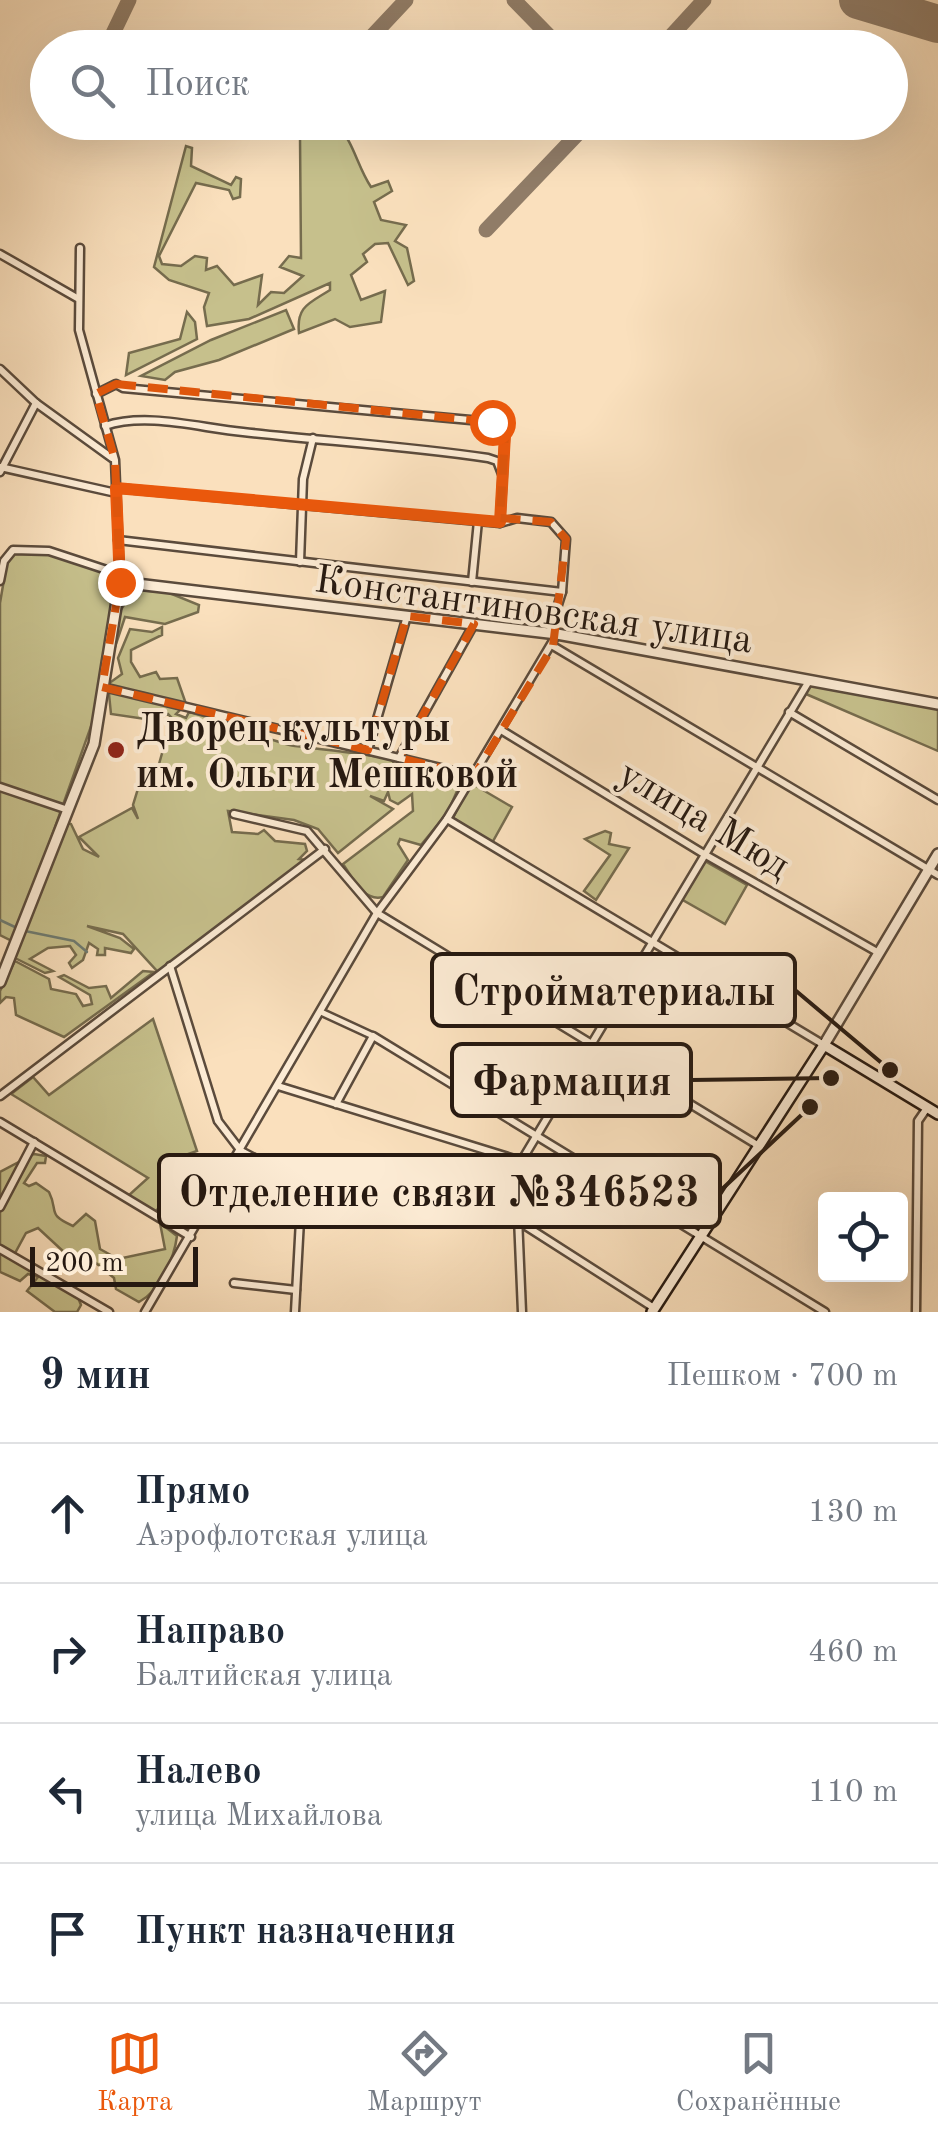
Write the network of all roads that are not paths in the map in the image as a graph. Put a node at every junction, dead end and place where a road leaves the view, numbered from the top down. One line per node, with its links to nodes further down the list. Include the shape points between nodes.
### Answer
1 (80, 248): 3 (street)
2 (0, 254): 3 (street)
3 (77, 298): 5 (street)
4 (0, 369): 6 (street)
5 (96, 394): 7 (street); 11 (street, via 116,384 492,422 505,435)
6 (36, 402): 9 (street); 10 (street)
7 (106, 426): 8 (street, via 168,423); 9 (street)
8 (313, 438): 11 (street, via 488,458 497,461); 13 (street)
9 (115, 460): 12 (street)
10 (1, 469): 12 (street)
11 (503, 478): 15 (street)
12 (116, 490): 13 (street); 16 (street)
13 (300, 504): 14 (street); 18 (street)
14 (478, 521): 15 (street); 21 (street)
15 (500, 522): 22 (street, via 534,519 562,531)
16 (118, 540): 18 (street); 19 (street)
17 (2, 560): 19 (street, Константиновская улица, via 12,550 49,551); 20 (street)
18 (300, 562): 21 (street)
19 (120, 578): 23 (street, Константиновская улица); 28 (street)
20 (0, 582)
21 (472, 582): 22 (street)
22 (562, 592): 25 (street)
23 (407, 616): 24 (street, Константиновская улица); 32 (street)
24 (474, 624): 25 (street, Константиновская улица); 33 (street)
25 (553, 633): 26 (street); 27 (street, Константиновская улица)
26 (553, 646): 31 (street); 34 (street)
27 (809, 681): 29 (street, Константиновская улица); 30 (street)
28 (102, 687): 32 (street); 38 (street, via 94,744)
29 (938, 704)
30 (789, 712): 34 (street); 37 (street)
31 (501, 730): 35 (street); 42 (street, улица Мюд)
32 (368, 750): 33 (street)
33 (399, 758): 35 (street)
34 (757, 768): 42 (street); 44 (street)
35 (474, 776): 40 (street)
36 (0, 787): 38 (street)
37 (938, 800)
38 (68, 810): 49 (street)
39 (234, 814): 41 (street, via 308,831)
40 (447, 819): 45 (street); 46 (street)
41 (326, 849): 45 (street); 48 (street)
42 (704, 854): 46 (street); 47 (street, улица Мюд)
43 (938, 854): 44 (street)
44 (933, 872): 47 (street)
45 (377, 913): 50 (street); 52 (street)
46 (653, 940): 52 (street); 53 (street)
47 (880, 954): 53 (street)
48 (170, 966): 55 (street); 63 (street, via 218,1121)
49 (0, 982)
50 (320, 1012): 51 (street); 54 (street)
51 (373, 1036): 56 (street); 60 (street)
52 (590, 1045): 60 (street); 62 (street)
53 (824, 1046): 57 (street); 62 (street)
54 (278, 1086): 56 (street); 63 (street)
55 (0, 1096)
56 (336, 1104): 64 (street)
57 (927, 1108): 58 (street); 80 (street, via 918,1121)
58 (938, 1114)
59 (0, 1122): 61 (street)
60 (537, 1134): 64 (street); 69 (street)
61 (34, 1142): 67 (street); 70 (street)
62 (759, 1146): 69 (street)
63 (242, 1150): 66 (street); 70 (street)
64 (521, 1161): 65 (street)
65 (514, 1179): 66 (street); 68 (street)
66 (302, 1183): 73 (street)
67 (0, 1207)
68 (516, 1220): 74 (street); 78 (street)
69 (701, 1236): 74 (street); 79 (street)
70 (192, 1238): 76 (street)
71 (0, 1249): 75 (street)
72 (234, 1283): 73 (street)
73 (296, 1290): 77 (street)
74 (653, 1310)
75 (110, 1312)
76 (145, 1312)
77 (295, 1312)
78 (522, 1312)
79 (825, 1312)
80 (916, 1312)

